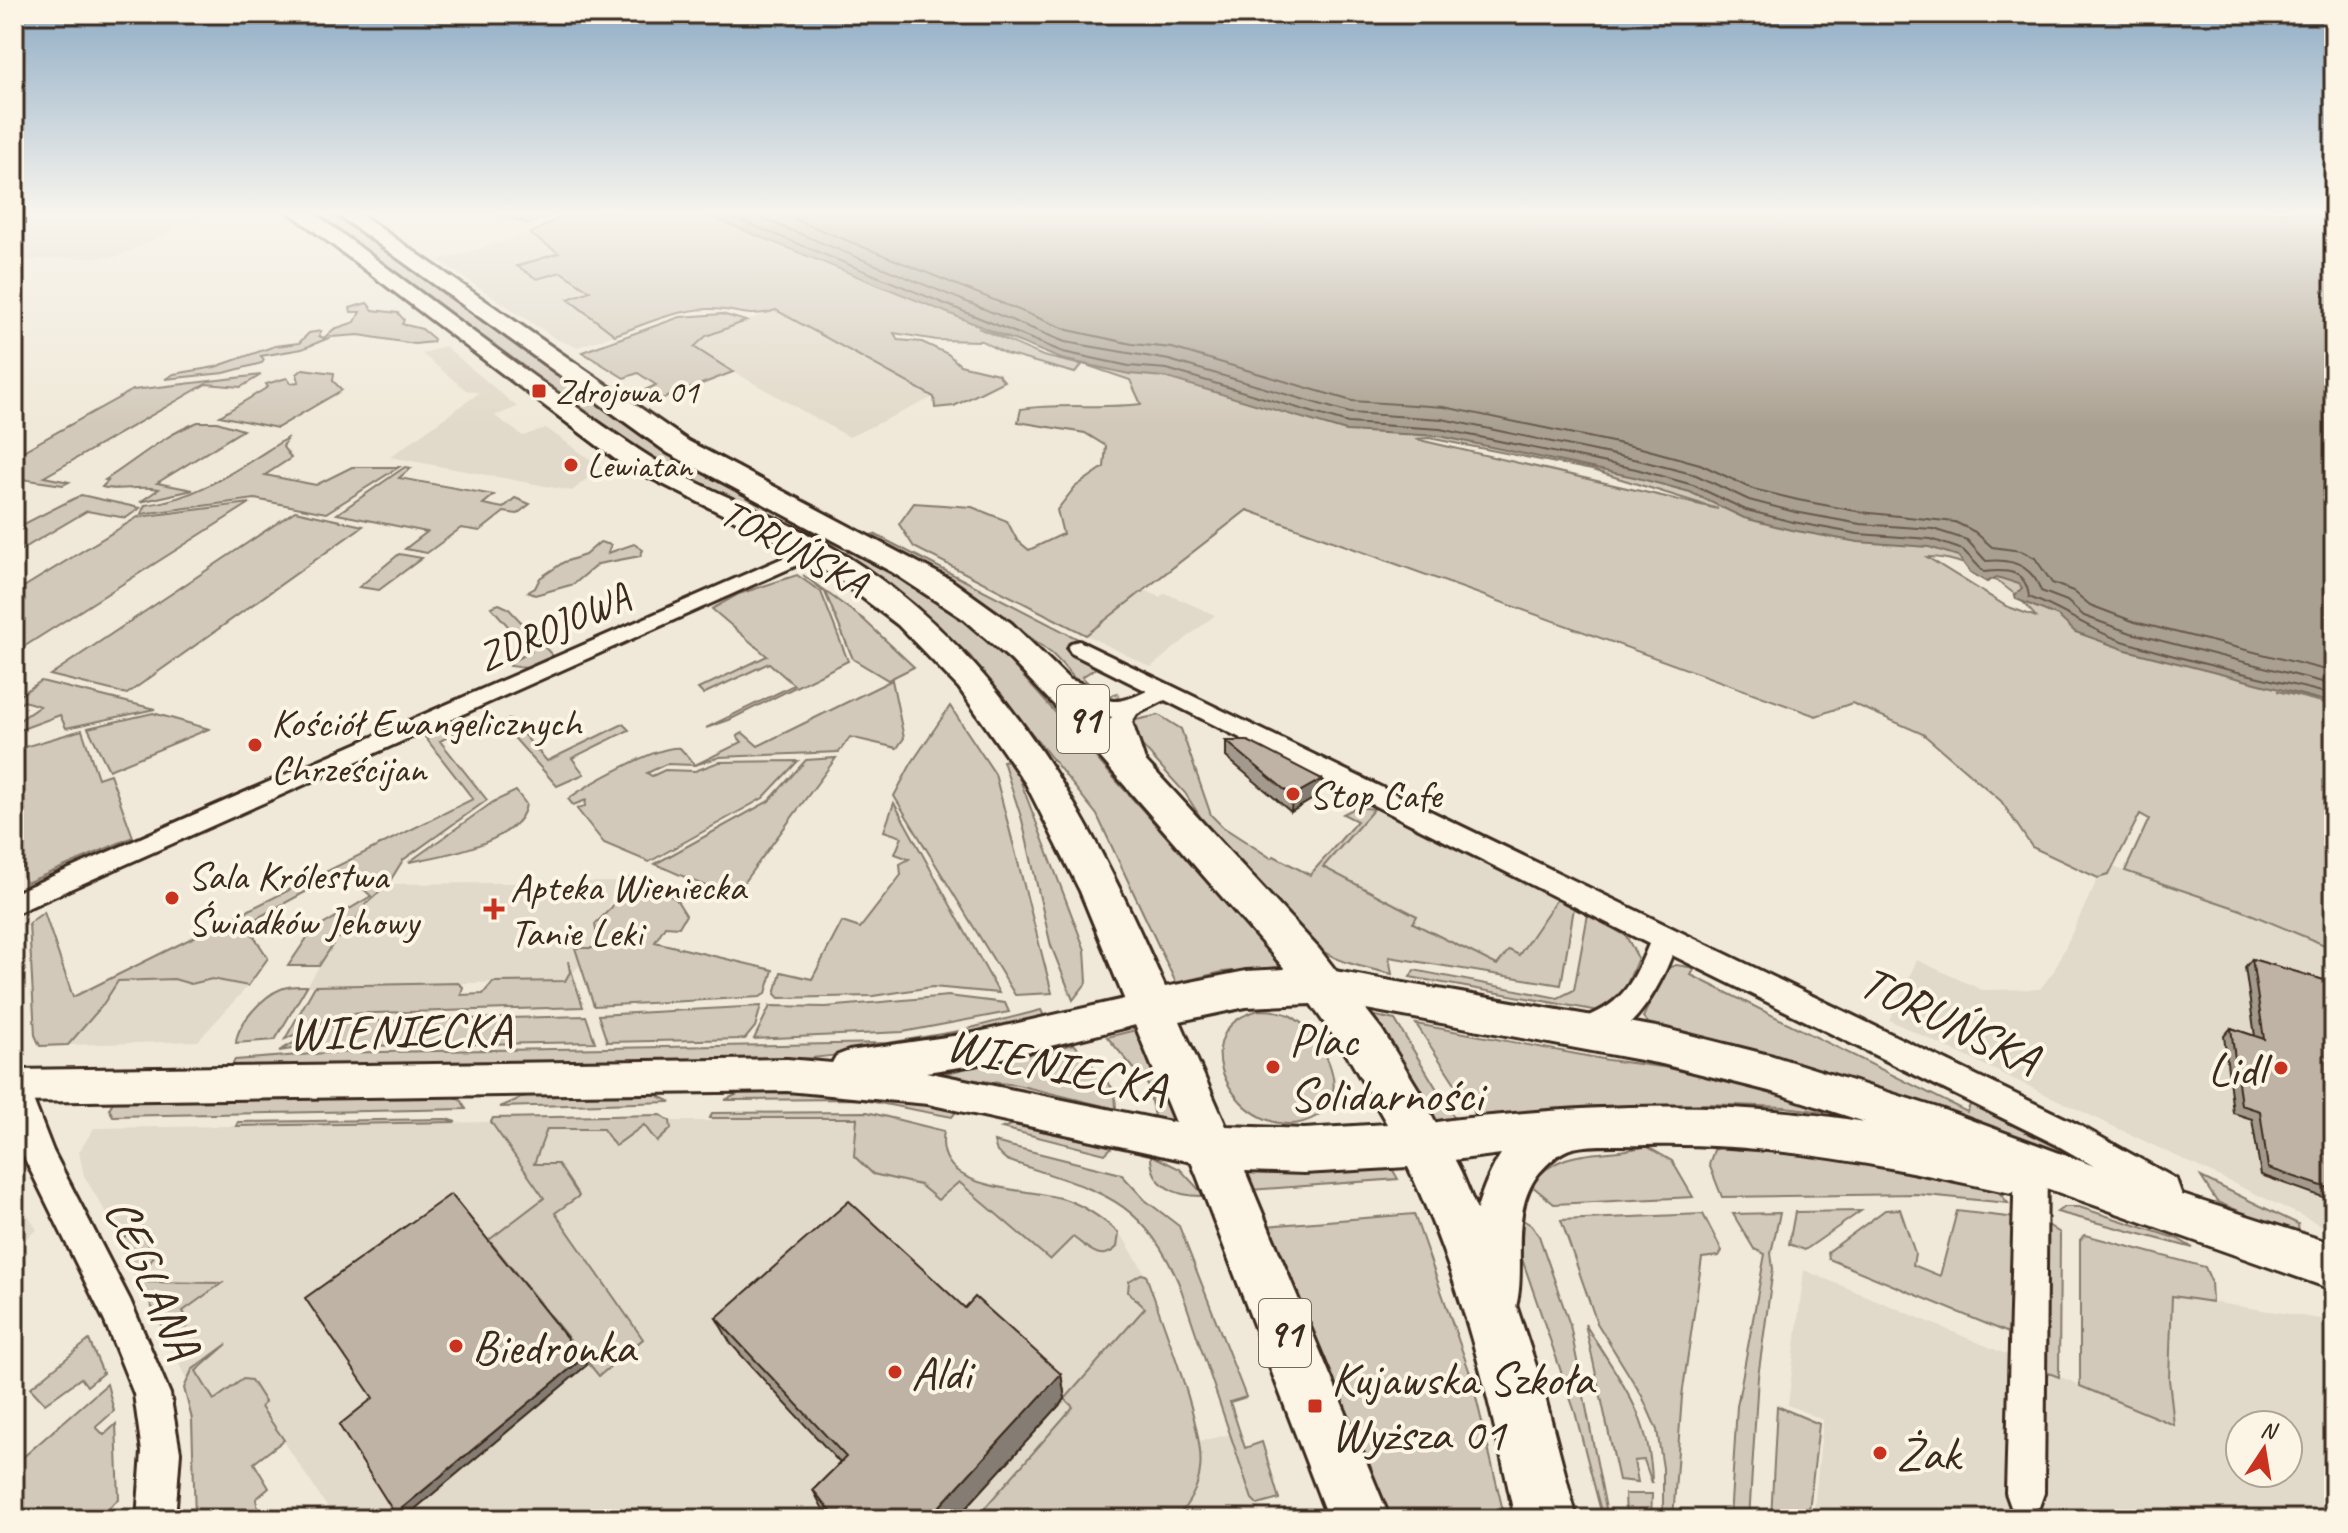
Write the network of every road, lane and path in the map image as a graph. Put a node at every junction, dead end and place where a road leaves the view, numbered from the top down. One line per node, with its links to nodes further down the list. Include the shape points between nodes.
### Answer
1 (396, 284): 3 (main road, TORUŃSKA / 91, via 629,456)
2 (446, 284): 5 (main road, TORUŃSKA / 91, via 678,447 941,587)
3 (815, 550): 9 (street, ZDROJOWA); 12 (main road, TORUŃSKA / 91, via 928,634 1008,725 1061,807)
4 (1079, 648): 6 (street, TORUŃSKA)
5 (1033, 665): 7 (street, via 1063,679 1093,705); 8 (main road, TORUŃSKA / 91)
6 (1166, 691): 7 (street); 10 (street, TORUŃSKA)
7 (1129, 709): 8 (street, TORUŃSKA, via 1119,727 1133,755)
8 (1134, 773): 11 (main road, TORUŃSKA / 91)
9 (14, 904)
10 (1665, 938): 13 (street, via 1624,1016); 20 (street, TORUŃSKA, via 2066,1134 2165,1190)
11 (1323, 985): 12 (main road, via 1246,989); 13 (main road); 17 (main road, 91)
12 (1151, 1008): 14 (street, WIENIECKA, via 974,1049); 18 (main road, 91)
13 (1579, 1031): 19 (main road, via 1773,1074)
14 (787, 1075): 15 (street, WIENIECKA); 18 (street, WIENIECKA, via 928,1088)
15 (14, 1087): 24 (street, CEGLANA, via 39,1155 118,1312 152,1394 161,1452)
16 (1565, 1130): 17 (main road); 19 (main road, via 1673,1126 1812,1134); 22 (main road, via 1537,1145 1509,1183 1496,1253)
17 (1422, 1144): 18 (main road, via 1304,1151); 22 (main road, 91)
18 (1210, 1148): 25 (main road, 91)
19 (2031, 1169): 20 (main road); 23 (street)
20 (2172, 1212): 21 (main road)
21 (2334, 1267)
22 (1497, 1333): 26 (main road, 91)
23 (2025, 1493)
24 (156, 1519)
25 (1359, 1519)
26 (1546, 1519)

